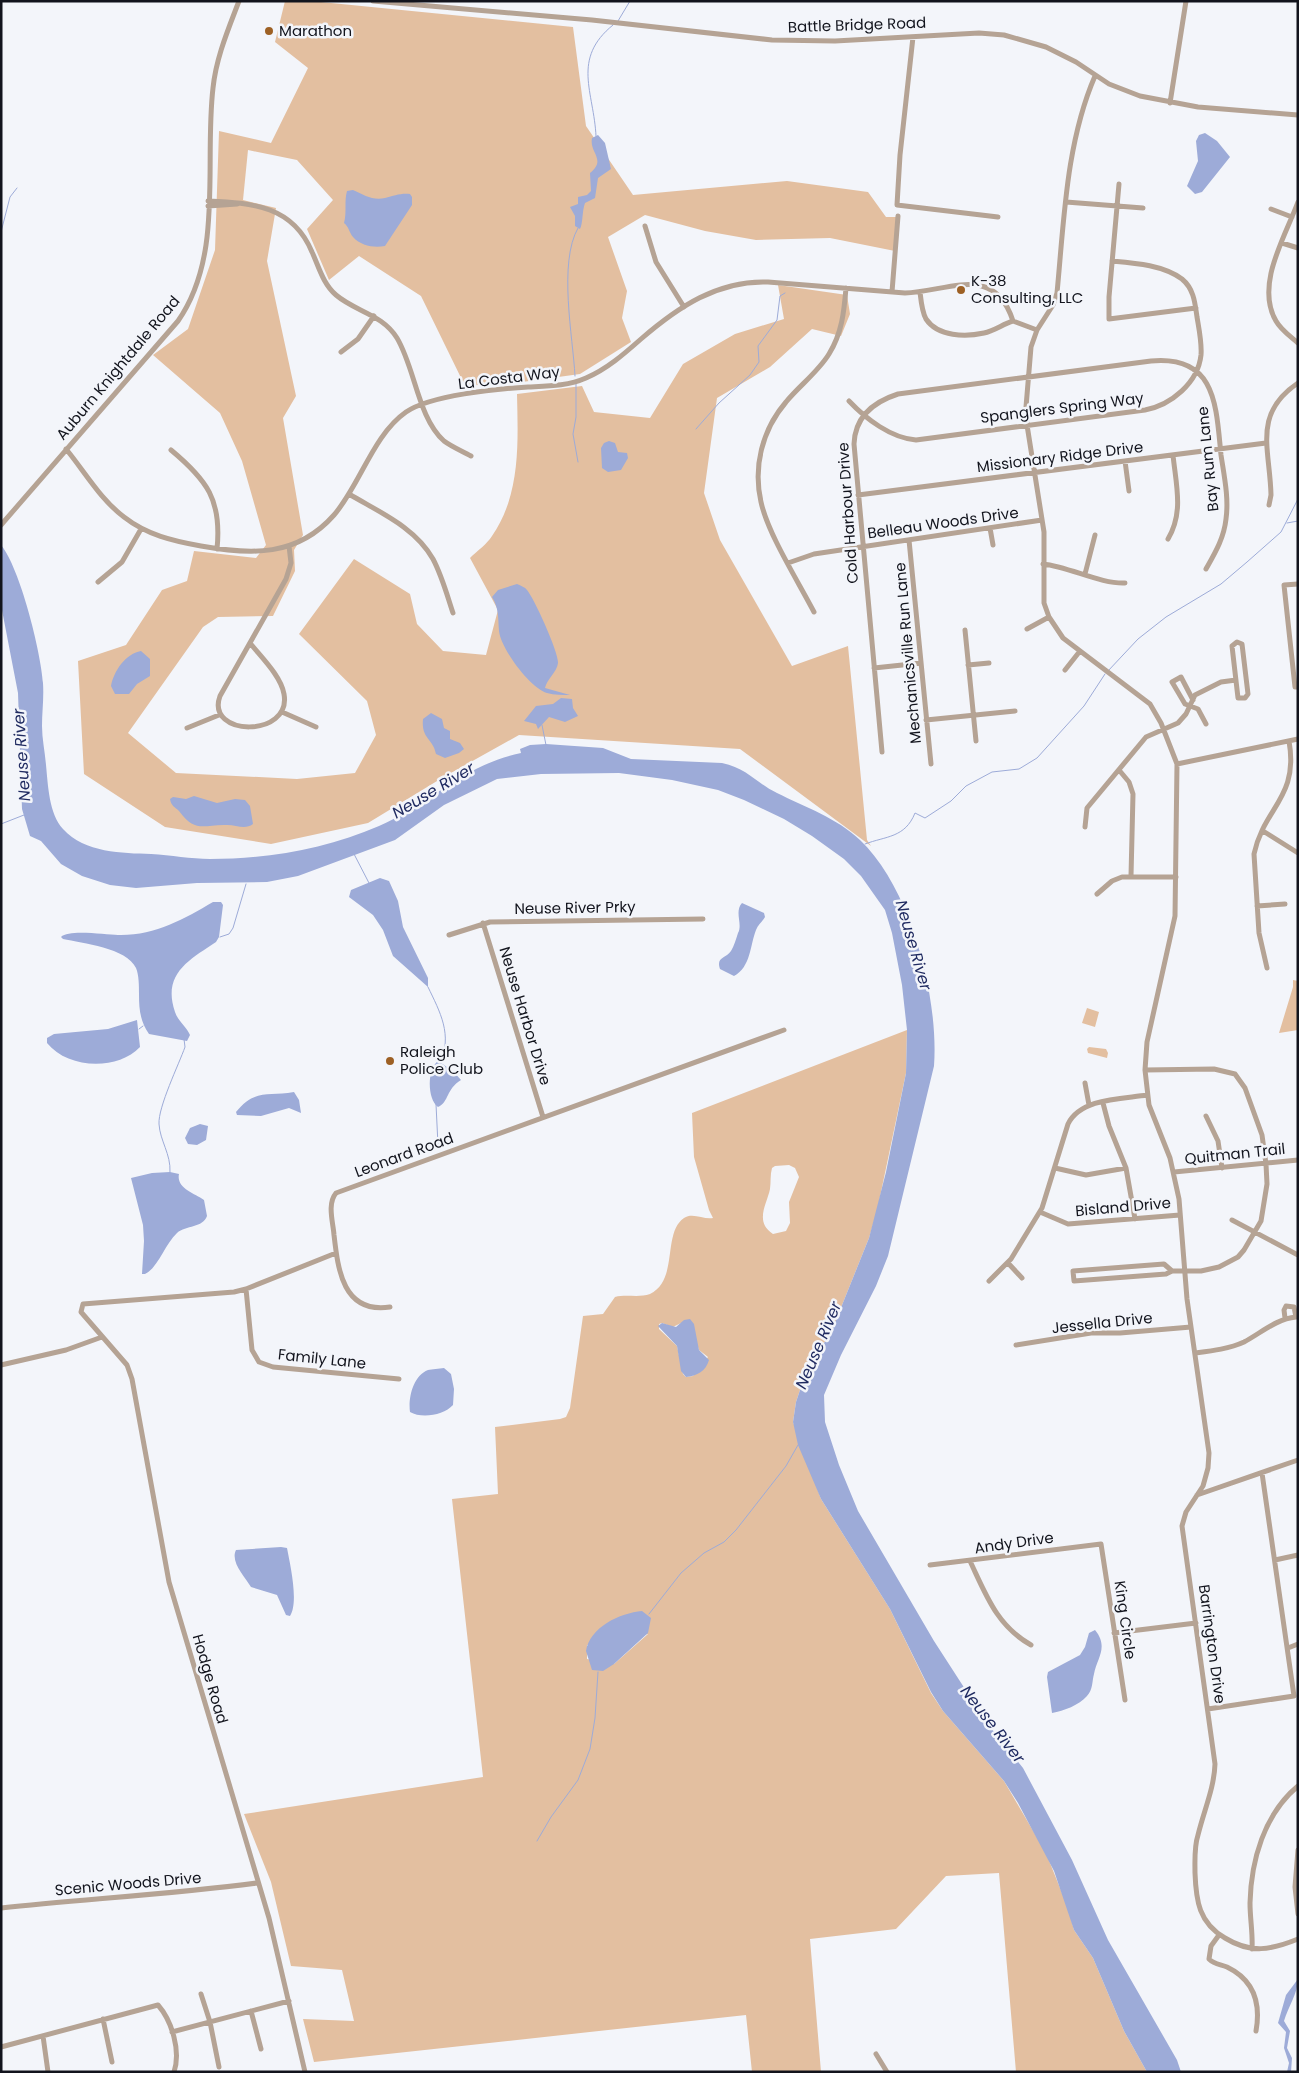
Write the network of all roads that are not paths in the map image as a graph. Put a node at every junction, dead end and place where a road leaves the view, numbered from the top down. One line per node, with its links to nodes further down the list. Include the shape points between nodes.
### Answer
1 (239, 1): 11 (street, Auburn Knightdale Road, via 219,55 213,88)
2 (373, 1): 4 (street, Battle Bridge Road, via 772,40 835,42)
3 (1186, 1): 6 (street)
4 (914, 37): 5 (street, Battle Bridge Road, via 979,33 1016,37 1058,53); 16 (street, via 897,205)
5 (1095, 76): 6 (street, Battle Bridge Road, via 1124,91); 9 (street, via 1073,155)
6 (1170, 103): 7 (street, Battle Bridge Road)
7 (1298, 115)
8 (1119, 184): 12 (street)
9 (1066, 202): 12 (street); 30 (street, via 1057,293)
10 (1298, 202): 17 (street)
11 (208, 204): 27 (street, via 265,208 287,218 306,238 329,288 341,299); 43 (street, Auburn Knightdale Road, via 202,270 188,307)
12 (1117, 206): 13 (street); 21 (street)
13 (1143, 208)
14 (1271, 209): 17 (street)
15 (898, 216): 23 (street)
16 (998, 217)
17 (1292, 217): 19 (street)
18 (645, 226): 25 (street, via 656,262)
19 (1282, 243): 20 (street); 32 (street, via 1270,276 1268,297 1276,321)
20 (1298, 248)
21 (1112, 262): 26 (street, Spanglers Spring Way, via 1141,264 1178,276 1192,291); 26 (street, via 1109,320)
22 (846, 288): 23 (street, La Costa Way); 25 (street, La Costa Way, via 746,282 717,289); 64 (street, via 843,320 834,345 823,362 779,410 760,453 761,502)
23 (892, 292): 24 (street, La Costa Way)
24 (920, 292): 28 (street, La Costa Way, via 953,284 974,284 1000,298); 29 (street, via 926,319)
25 (684, 307): 38 (street, La Costa Way, via 611,364 585,379)
26 (1196, 308): 34 (street, Spanglers Spring Way, via 1201,350)
27 (374, 316): 33 (street, via 358,339); 38 (street, via 397,339)
28 (1013, 321): 29 (street, via 986,333 974,334 954,334); 30 (street)
29 (934, 327): 31 (street)
30 (1037, 330): 35 (street, via 1031,347)
31 (929, 333)
32 (1298, 343)
33 (341, 352)
34 (1196, 371): 35 (street, Bay Rum Lane, via 1168,360); 40 (street, Spanglers Spring Way, via 1174,399 1157,408); 42 (street, Bay Rum Lane, via 1215,398)
35 (1028, 378): 39 (street, Cold Harbour Drive, via 898,394 881,399); 40 (street)
36 (1298, 383): 41 (street, via 1274,406 1267,424)
37 (849, 401): 39 (street, Spanglers Spring Way)
38 (423, 402): 46 (street, via 440,437); 50 (street, La Costa Way, via 406,411 390,427)
39 (864, 414): 40 (street, Spanglers Spring Way, via 894,436 916,440); 51 (street, Cold Harbour Drive, via 854,435)
40 (1027, 425): 48 (street)
41 (1266, 443): 42 (street, Missionary Ridge Drive); 52 (street, via 1271,490)
42 (1221, 448): 45 (street, Missionary Ridge Drive); 66 (street, Bay Rum Lane, via 1226,519 1219,545)
43 (66, 449): 54 (street, Auburn Knightdale Road); 56 (street, La Costa Way, via 109,503)
44 (171, 450): 63 (street, via 201,477 213,498 218,520)
45 (1173, 455): 47 (street, Missionary Ridge Drive); 58 (street, via 1179,508 1175,527)
46 (471, 456)
47 (1124, 461): 48 (street, Missionary Ridge Drive); 49 (street)
48 (1035, 472): 51 (street, Missionary Ridge Drive); 53 (street)
49 (1129, 490)
50 (349, 494): 61 (street, La Costa Way, via 325,524); 72 (street, via 418,539 436,566)
51 (858, 495): 62 (street, Cold Harbour Drive)
52 (1269, 505)
53 (1042, 520): 55 (street, Belleau Woods Drive); 65 (street)
54 (2, 524)
55 (990, 528): 59 (street, Belleau Woods Drive); 60 (street)
56 (141, 529): 63 (street, La Costa Way, via 172,541); 68 (street, via 122,562)
57 (1095, 534): 67 (street)
58 (1168, 539)
59 (909, 540): 62 (street, Belleau Woods Drive); 80 (street, Mechanicsville Run Lane)
60 (993, 545)
61 (289, 546): 63 (street, La Costa Way, via 253,553); 78 (street, via 289,572)
62 (862, 547): 64 (street, Belleau Woods Drive, via 807,555); 83 (street, Cold Harbour Drive)
63 (217, 549)
64 (788, 563): 71 (street)
65 (1044, 564): 67 (street); 73 (street, via 1043,596)
66 (1206, 568)
67 (1085, 574): 69 (street, via 1114,584)
68 (98, 582)
69 (1125, 584)
70 (1298, 584): 77 (street, via 1284,585)
71 (814, 612)
72 (453, 613)
73 (1049, 617): 74 (street); 79 (street, via 1064,638)
74 (1027, 629)
75 (965, 630): 82 (street)
76 (1298, 636): 77 (street)
77 (1290, 637): 86 (street, via 1295,687)
78 (250, 643): 88 (street, via 282,688); 90 (street, via 220,696)
79 (1080, 651): 84 (street); 96 (street, via 1144,698)
80 (921, 663): 83 (street); 92 (street, Mechanicsville Run Lane)
81 (989, 663): 82 (street)
82 (968, 665): 91 (street)
83 (874, 668): 100 (street, Cold Harbour Drive)
84 (1065, 670)
85 (1236, 680): 85 (street, via 1232,646 1240,642 1248,697 1238,698); 87 (street, via 1221,682 1195,695)
86 (1298, 687)
87 (1192, 703): 87 (street, via 1185,704 1172,682 1181,677); 93 (street); 96 (street, via 1178,723)
88 (282, 712): 90 (street, via 272,721 256,727 230,723); 94 (street)
89 (1016, 712): 91 (street)
90 (219, 715): 95 (street)
91 (973, 716): 92 (street); 98 (street)
92 (926, 720): 101 (street, Mechanicsville Run Lane)
93 (1206, 724)
94 (316, 727)
95 (187, 728)
96 (1164, 729): 102 (street); 103 (street, via 1146,737)
97 (1298, 739): 99 (street)
98 (976, 741)
99 (1289, 741): 102 (street); 105 (street, via 1292,763 1289,782)
100 (882, 752)
101 (930, 764)
102 (1177, 764): 108 (street, Barrington Drive)
103 (1119, 770): 104 (street, via 1087,808); 107 (street, via 1129,782 1132,794)
104 (1084, 827)
105 (1263, 831): 106 (street); 111 (street, via 1254,854)
106 (1298, 853)
107 (1131, 876): 108 (street); 109 (street, via 1112,881)
108 (1176, 877): 117 (street, Barrington Drive, via 1174,926 1147,1042)
109 (1097, 894)
110 (1286, 904): 111 (street)
111 (1257, 906): 115 (street)
112 (703, 919): 113 (street, Neuse River Prky)
113 (483, 923): 114 (street, Neuse River Prky); 123 (street, Neuse Harbor Drive)
114 (449, 935)
115 (1267, 968)
116 (784, 1030): 123 (street, Leonard Road)
117 (1145, 1070): 119 (street, Barrington Drive); 125 (street, via 1214,1069 1235,1074 1245,1088 1262,1135)
118 (1085, 1083): 121 (street)
119 (1147, 1095): 120 (street); 129 (street, Barrington Drive)
120 (1104, 1103): 121 (street); 127 (street, via 1109,1126)
121 (1089, 1105): 126 (street, via 1071,1118)
122 (1206, 1116): 128 (street, via 1218,1141)
123 (543, 1117): 135 (street, Leonard Road, via 336,1193 331,1207)
124 (1298, 1160): 125 (street, Quitman Trail)
125 (1266, 1164): 128 (street, Quitman Trail); 134 (street, via 1265,1203)
126 (1054, 1168): 127 (street, via 1086,1176); 130 (street)
127 (1126, 1168): 132 (street)
128 (1222, 1168): 129 (street, Quitman Trail)
129 (1174, 1172): 131 (street, Barrington Drive)
130 (1040, 1212): 132 (street, Bisland Drive, via 1068,1224); 137 (street)
131 (1180, 1215): 132 (street, Bisland Drive); 139 (street, Barrington Drive)
132 (1136, 1219)
133 (1232, 1220): 134 (street)
134 (1256, 1234): 136 (street); 139 (street, via 1228,1263 1209,1270)
135 (336, 1253): 142 (street); 143 (street, via 341,1278 354,1298 377,1309)
136 (1298, 1255)
137 (1008, 1263): 140 (street); 141 (street)
138 (1172, 1271): 138 (street, via 1158,1264 1073,1271 1074,1281); 139 (street)
139 (1184, 1271): 145 (street, Barrington Drive)
140 (1022, 1278)
141 (989, 1281)
142 (246, 1289): 146 (street, Hodge Road, via 83,1304 81,1312); 150 (street, Family Lane, via 252,1350 259,1362 273,1367)
143 (390, 1307)
144 (1285, 1318): 144 (street, via 1296,1317 1294,1307 1284,1310); 148 (street, via 1235,1346)
145 (1191, 1327): 147 (street, Jessella Drive, via 1076,1335); 148 (street, Barrington Drive)
146 (102, 1336): 149 (street, via 66,1350); 168 (street, Hodge Road, via 127,1365 132,1379 169,1582)
147 (1016, 1345)
148 (1195, 1353): 153 (street, Barrington Drive, via 1210,1457)
149 (1, 1365)
150 (399, 1379)
151 (1298, 1460): 152 (street)
152 (1262, 1474): 153 (street); 156 (street)
153 (1197, 1495): 159 (street, Barrington Drive, via 1182,1526)
154 (1101, 1544): 157 (street, Andy Drive); 160 (street, King Circle)
155 (1298, 1556): 156 (street)
156 (1275, 1560): 163 (street)
157 (970, 1561): 158 (street, Andy Drive); 162 (street, via 994,1613 1016,1637)
158 (930, 1565)
159 (1196, 1623): 160 (street); 165 (street, Barrington Drive)
160 (1114, 1633): 164 (street, King Circle)
161 (1298, 1644): 163 (street)
162 (1031, 1645)
163 (1288, 1648): 165 (street, via 1293,1696)
164 (1125, 1700)
165 (1208, 1709): 171 (street, Barrington Drive, via 1214,1774 1196,1841 1196,1893 1202,1918)
166 (1298, 1786): 173 (street, via 1270,1819 1260,1843 1251,1891)
167 (1298, 1850): 170 (street, via 1294,1887)
168 (257, 1883): 169 (street, Scenic Woods Drive); 175 (street, Hodge Road)
169 (1, 1908)
170 (1298, 1914)
171 (1219, 1935): 173 (street, Barrington Drive); 179 (street, via 1211,1946 1209,1959 1240,1975 1254,1992 1258,2003)
172 (1298, 1939): 173 (street, Barrington Drive, via 1272,1949)
173 (1252, 1949)
174 (201, 1994): 178 (street)
175 (289, 2001): 176 (street); 189 (street, Hodge Road)
176 (251, 2011): 178 (street); 183 (street)
177 (103, 2019): 180 (street, via 158,2006 166,2014); 181 (street); 185 (street)
178 (210, 2022): 180 (street); 186 (street)
179 (1256, 2030)
180 (172, 2032): 188 (street, via 178,2060)
181 (43, 2036): 182 (street); 187 (street)
182 (1, 2047)
183 (261, 2049)
184 (876, 2054): 190 (street)
185 (112, 2062)
186 (218, 2067)
187 (48, 2072)
188 (174, 2072)
189 (305, 2072)
190 (887, 2072)

